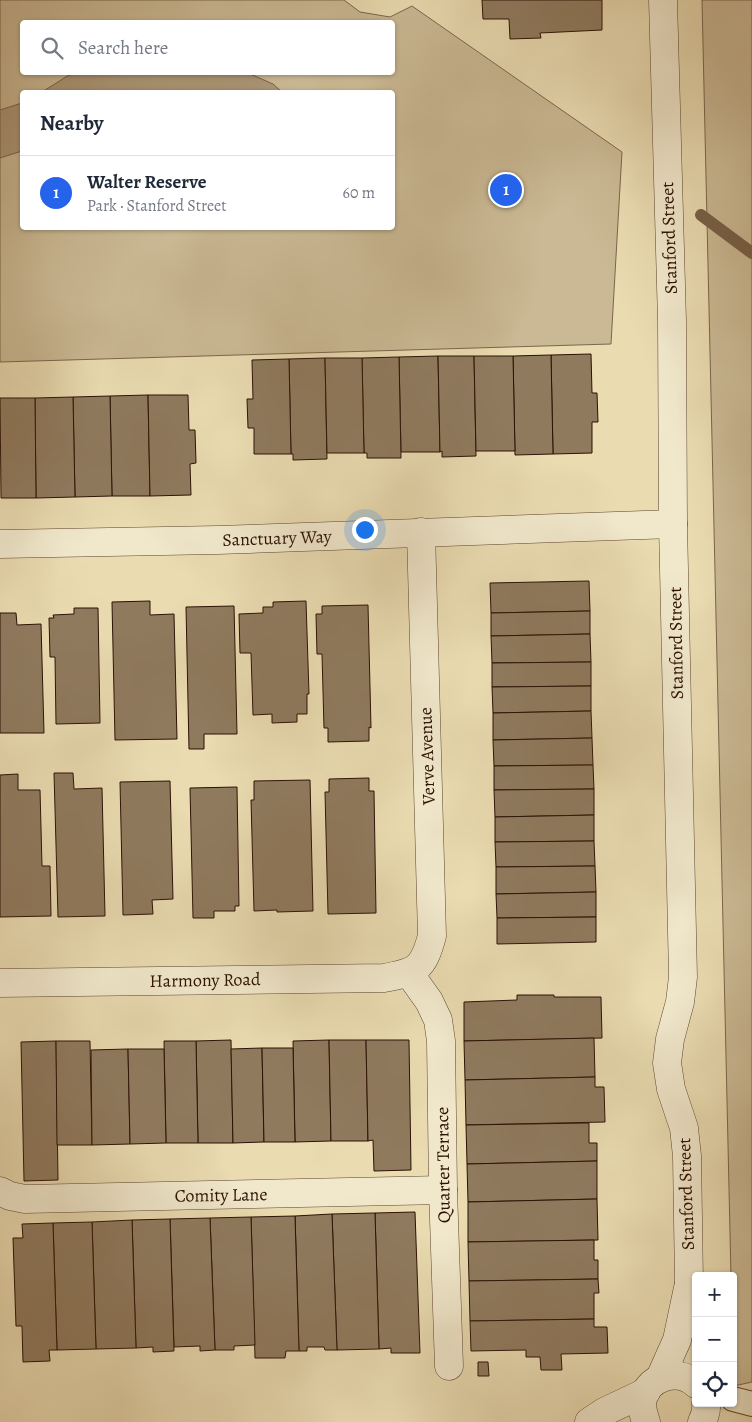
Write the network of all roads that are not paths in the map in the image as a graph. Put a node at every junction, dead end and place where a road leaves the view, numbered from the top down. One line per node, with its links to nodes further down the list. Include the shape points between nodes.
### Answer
1 (663, 0): 2 (street, Stanford Street, via 672,321)
2 (673, 524): 3 (street, Sanctuary Way); 9 (street, Stanford Street, via 683,977 667,1063 671,1089 684,1128 687,1156)
3 (421, 532): 4 (street, Sanctuary Way); 5 (street, Verve Avenue, via 432,936 423,961)
4 (0, 544)
5 (409, 972): 6 (street, Harmony Road, via 384,978); 7 (street, Quarter Terrace, via 438,1020)
6 (0, 982)
7 (443, 1190): 8 (street, Comity Lane, via 25,1198); 11 (street, Quarter Terrace)
8 (0, 1191)
9 (690, 1282): 10 (street, Stanford Street); 13 (street, Stanford Street, via 677,1340)
10 (692, 1292)
11 (449, 1366)
12 (692, 1381): 13 (street, via 670,1375)
13 (653, 1385): 17 (street); 18 (street, Stanford Street, via 642,1402)
14 (737, 1400): 15 (lane)
15 (752, 1404)
16 (705, 1407): 19 (street)
17 (589, 1422)
18 (646, 1422)
19 (702, 1422)

